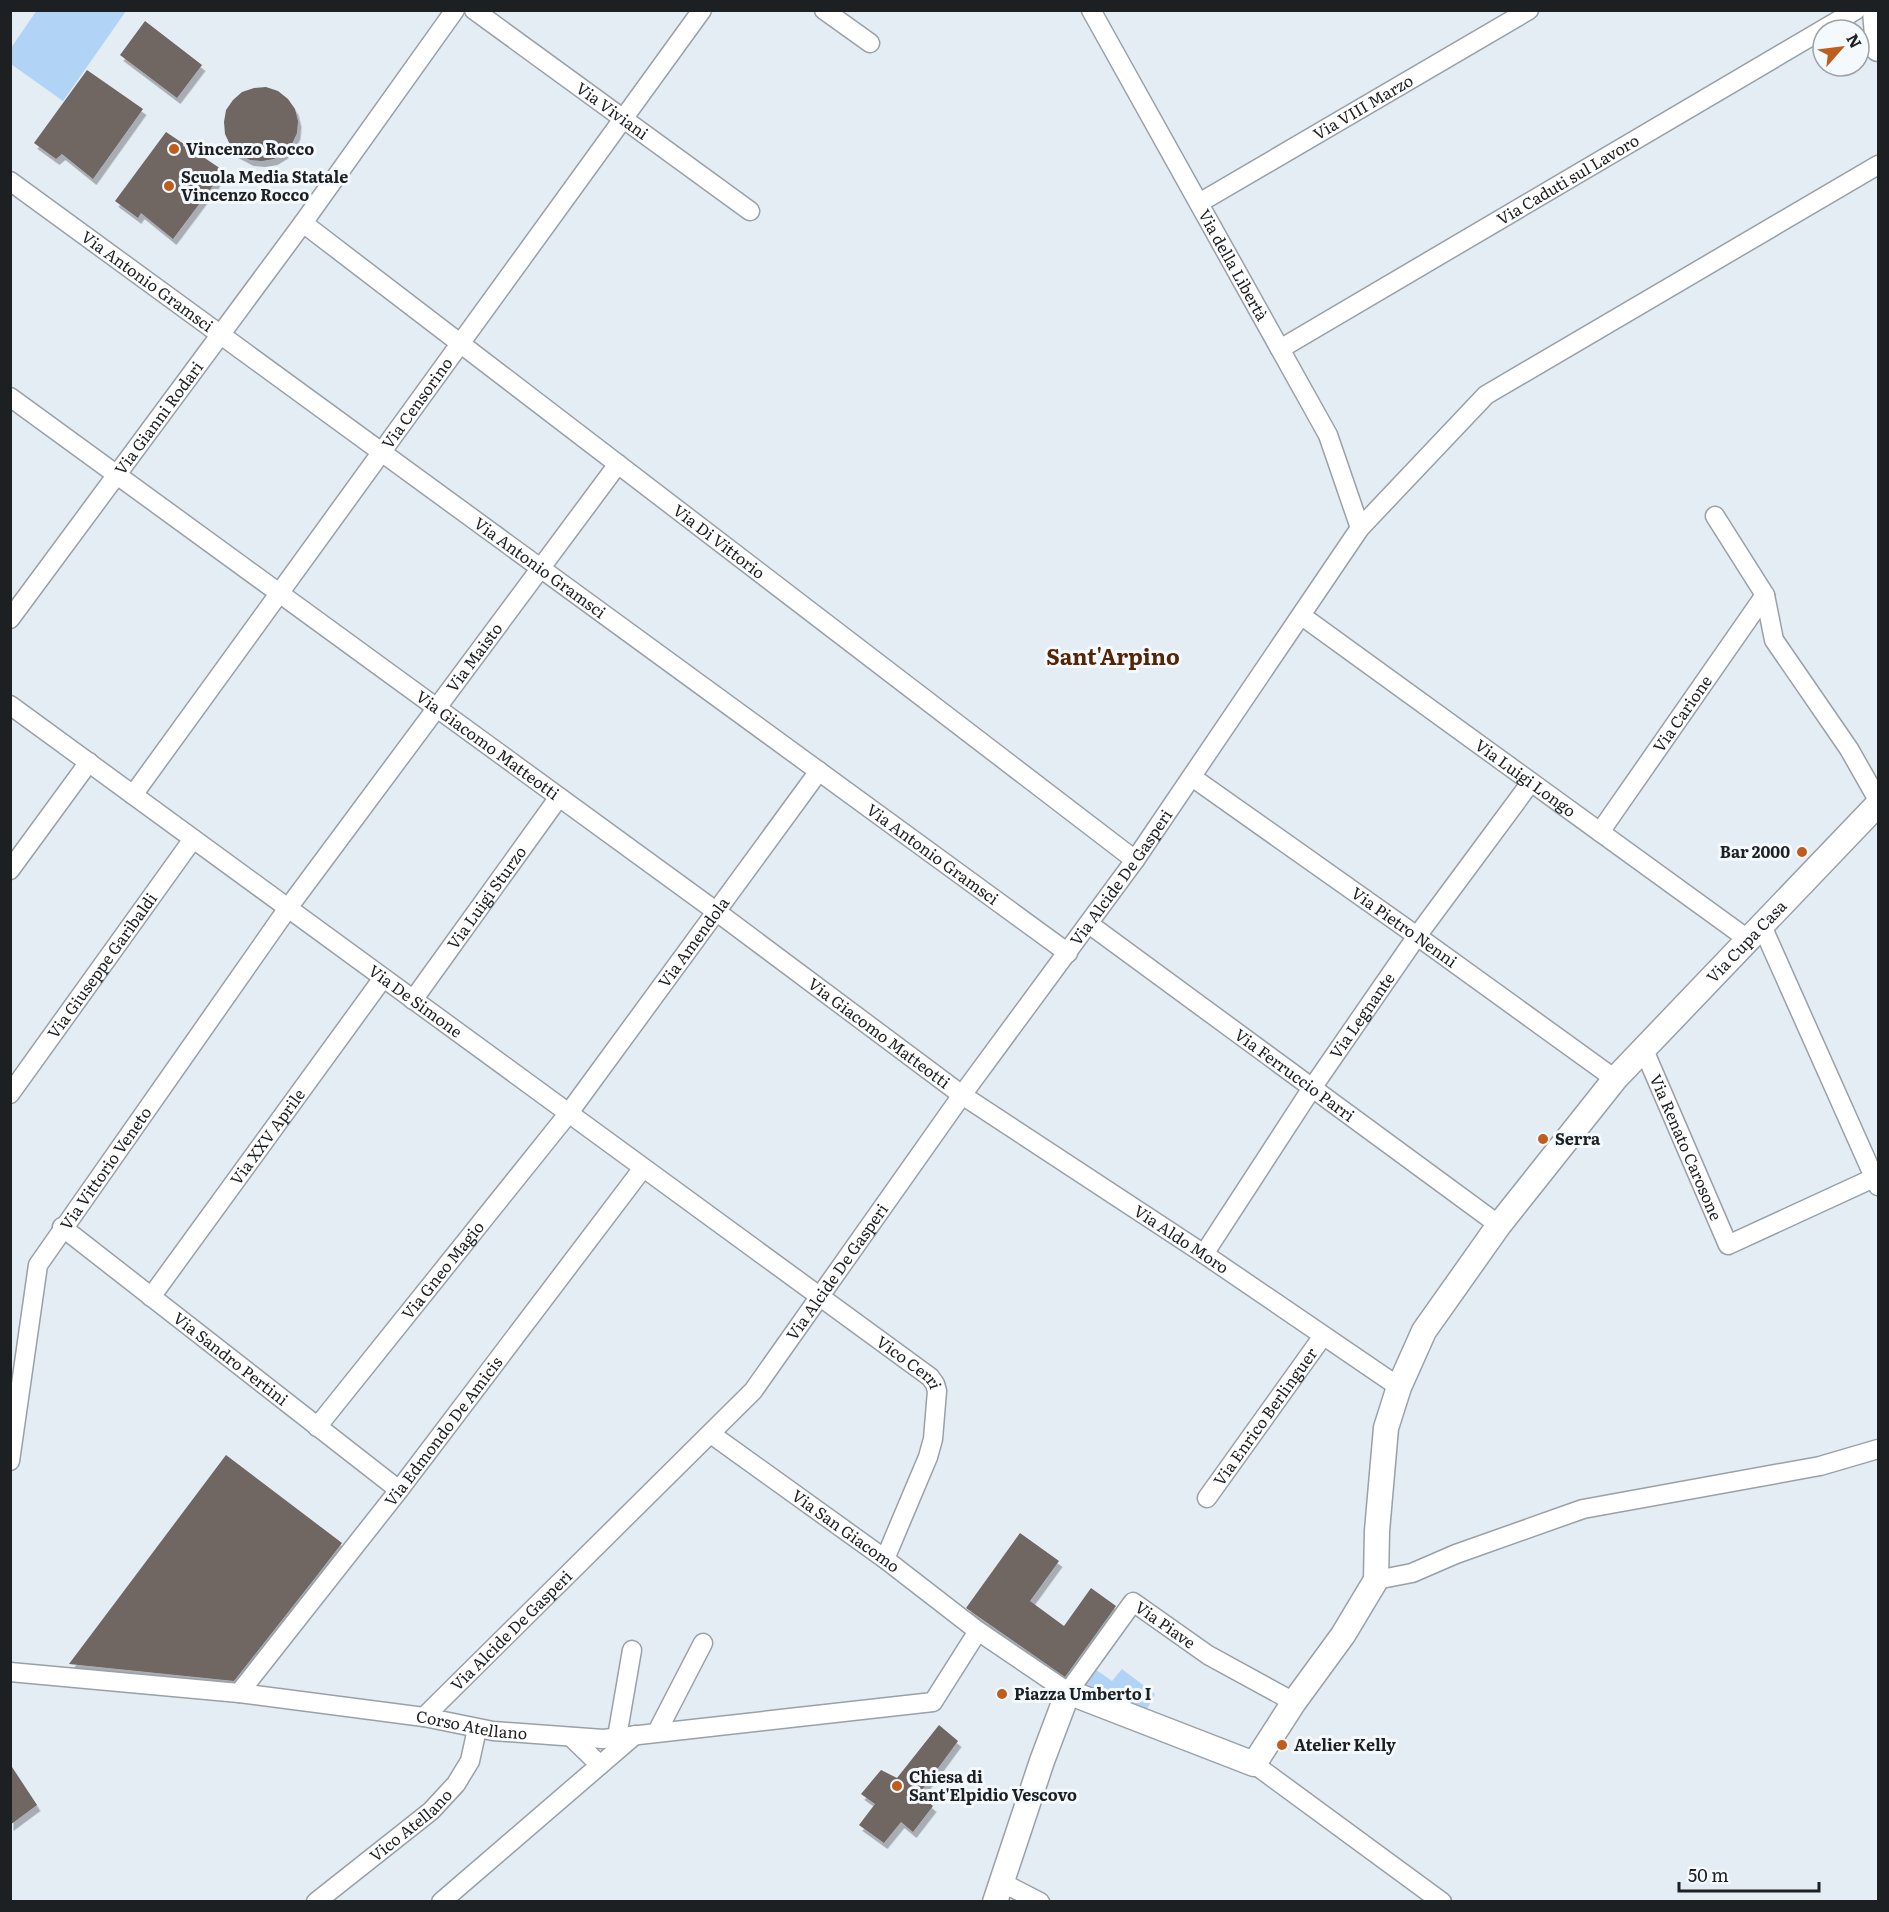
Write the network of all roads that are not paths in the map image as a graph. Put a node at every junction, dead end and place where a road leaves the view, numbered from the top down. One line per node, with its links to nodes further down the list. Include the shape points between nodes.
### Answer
1 (456, 10): 16 (street, Via Gianni Rodari)
2 (474, 10): 11 (street, Via Viviani)
3 (702, 10): 11 (street, Via Censorino)
4 (824, 10): 9 (street)
5 (1091, 10): 14 (street, Via della Libertà)
6 (1529, 10): 14 (street, Via VIII Marzo)
7 (1856, 10): 19 (street, Via Caduti sul Lavoro)
8 (1875, 10): 10 (street)
9 (870, 44)
10 (1878, 49)
11 (623, 119): 15 (street, Via Viviani); 18 (street, Via Censorino)
12 (1878, 165): 25 (street, Via Alcide De Gasperi, via 1486,395)
13 (10, 181): 17 (street, Via Antonio Gramsci)
14 (1199, 203): 19 (street, Via della Libertà)
15 (750, 211)
16 (303, 223): 17 (street, Via Gianni Rodari); 18 (street, Via Di Vittorio)
17 (220, 334): 21 (street, Via Antonio Gramsci); 23 (street, Via Gianni Rodari)
18 (460, 344): 21 (street, Via Censorino); 22 (street, Via Di Vittorio)
19 (1280, 349): 25 (street, Via della Libertà, via 1328,435)
20 (10, 397): 23 (street, Via Giacomo Matteotti)
21 (382, 452): 26 (street, Via Antonio Gramsci); 27 (street, Via Censorino)
22 (618, 464): 26 (street, Via Maisto); 42 (street, Via Di Vittorio)
23 (117, 475): 27 (street, Via Giacomo Matteotti); 30 (street, Via Gianni Rodari)
24 (1715, 516): 28 (street)
25 (1360, 528): 29 (street, Via Alcide De Gasperi)
26 (541, 568): 32 (street, Via Maisto); 34 (street, Via Antonio Gramsci)
27 (279, 593): 32 (street, Via Giacomo Matteotti); 37 (street, Via Censorino)
28 (1765, 595): 39 (street, via 1774,640 1849,749); 40 (street, Via Carione)
29 (1302, 616): 35 (street, Via Alcide De Gasperi); 36 (street, Via Luigi Longo)
30 (10, 619)
31 (10, 705): 33 (street, Via De Simone)
32 (437, 708): 38 (street, Via Giacomo Matteotti); 44 (street, Via Maisto)
33 (88, 762): 37 (street, Via De Simone); 43 (street)
34 (819, 771): 45 (street, Via Amendola); 49 (street, Via Antonio Gramsci)
35 (1192, 777): 42 (street, Via Alcide De Gasperi); 48 (street, Via Pietro Nenni)
36 (1531, 782): 40 (street, Via Luigi Longo); 48 (street, Via Legnante)
37 (133, 795): 41 (street, Via De Simone)
38 (559, 797): 45 (street, Via Giacomo Matteotti); 51 (street, Via Luigi Sturzo)
39 (1878, 802): 47 (street, Via Cupa Casa)
40 (1600, 832): 47 (street, Via Luigi Longo)
41 (194, 839): 44 (street, Via De Simone); 55 (street, Via Giuseppe Garibaldi)
42 (1136, 860): 46 (street, Via Alcide De Gasperi)
43 (10, 870)
44 (288, 908): 50 (street, Via De Simone); 61 (street, Via Vittorio Veneto)
45 (717, 912): 56 (street, Via Giacomo Matteotti); 57 (street, Via Amendola)
46 (1089, 924): 49 (street, Via Alcide De Gasperi); 54 (street, Via Ferruccio Parri)
47 (1756, 933): 52 (street, Via Cupa Casa); 59 (street)
48 (1417, 936): 53 (street, Via Pietro Nenni); 54 (street, Via Legnante)
49 (1068, 953): 56 (street, Via Alcide De Gasperi)
50 (383, 978): 51 (street, Via De Simone); 63 (street, Via XXV Aprile)
51 (413, 1000): 57 (street, Via De Simone)
52 (1644, 1050): 53 (street, Via Cupa Casa); 59 (street, Via Renato Carosone, via 1728,1245)
53 (1615, 1079): 60 (street, Via Cupa Casa)
54 (1312, 1088): 60 (street, Via Ferruccio Parri); 62 (street, Via Legnante)
55 (10, 1094)
56 (962, 1095): 62 (street, Via Aldo Moro); 64 (street, Via Alcide De Gasperi)
57 (568, 1113): 58 (street, Via De Simone); 67 (street, Via Gneo Magio)
58 (643, 1168): 64 (street, Via De Simone); 71 (street, Via Edmondo De Amicis)
59 (1877, 1180)
60 (1499, 1226): 66 (street, Via Cupa Casa, via 1424,1331)
61 (62, 1227): 63 (street, Via Sandro Pertini); 70 (street, Via Vittorio Veneto, via 38,1264)
62 (1204, 1254): 65 (street, Via Aldo Moro)
63 (151, 1297): 67 (street, Via Sandro Pertini)
64 (819, 1298): 68 (street, Via Alcide De Gasperi, via 753,1390); 73 (street, Vico Cerri, via 930,1377 937,1391 928,1457)
65 (1323, 1336): 66 (street, Via Aldo Moro); 72 (street, Via Enrico Berlinguer)
66 (1399, 1387): 74 (street, Via Cupa Casa, via 1386,1428)
67 (317, 1427): 71 (street, Via Sandro Pertini)
68 (711, 1434): 73 (street, Via San Giacomo); 82 (street, Via Alcide De Gasperi)
69 (1878, 1449): 74 (street, via 1820,1466 1583,1509 1412,1573)
70 (10, 1461)
71 (399, 1490): 80 (street, Via Edmondo De Amicis)
72 (1207, 1498)
73 (885, 1559): 75 (street, Via San Giacomo)
74 (1377, 1580): 81 (street)
75 (978, 1631): 79 (street); 84 (street, Corso Atellano, via 933,1702)
76 (703, 1643): 84 (street)
77 (632, 1650): 87 (street)
78 (10, 1672): 80 (street, Corso Atellano)
79 (1068, 1692): 81 (street, Via Piave, via 1133,1602 1208,1655); 88 (street); 90 (street)
80 (239, 1693): 82 (street, Corso Atellano)
81 (1294, 1702): 88 (street)
82 (424, 1717): 83 (street, Corso Atellano)
83 (477, 1729): 86 (street, Corso Atellano); 91 (street, Vico Atellano, via 470,1761 450,1791)
84 (657, 1732): 85 (street, Corso Atellano)
85 (635, 1735): 87 (street, Corso Atellano); 89 (street)
86 (571, 1737): 87 (street, Corso Atellano); 89 (street)
87 (616, 1737)
88 (1254, 1764): 94 (street)
89 (600, 1765): 92 (street)
90 (998, 1892): 93 (street)
91 (316, 1902)
92 (441, 1902)
93 (1040, 1902)
94 (1442, 1902)

